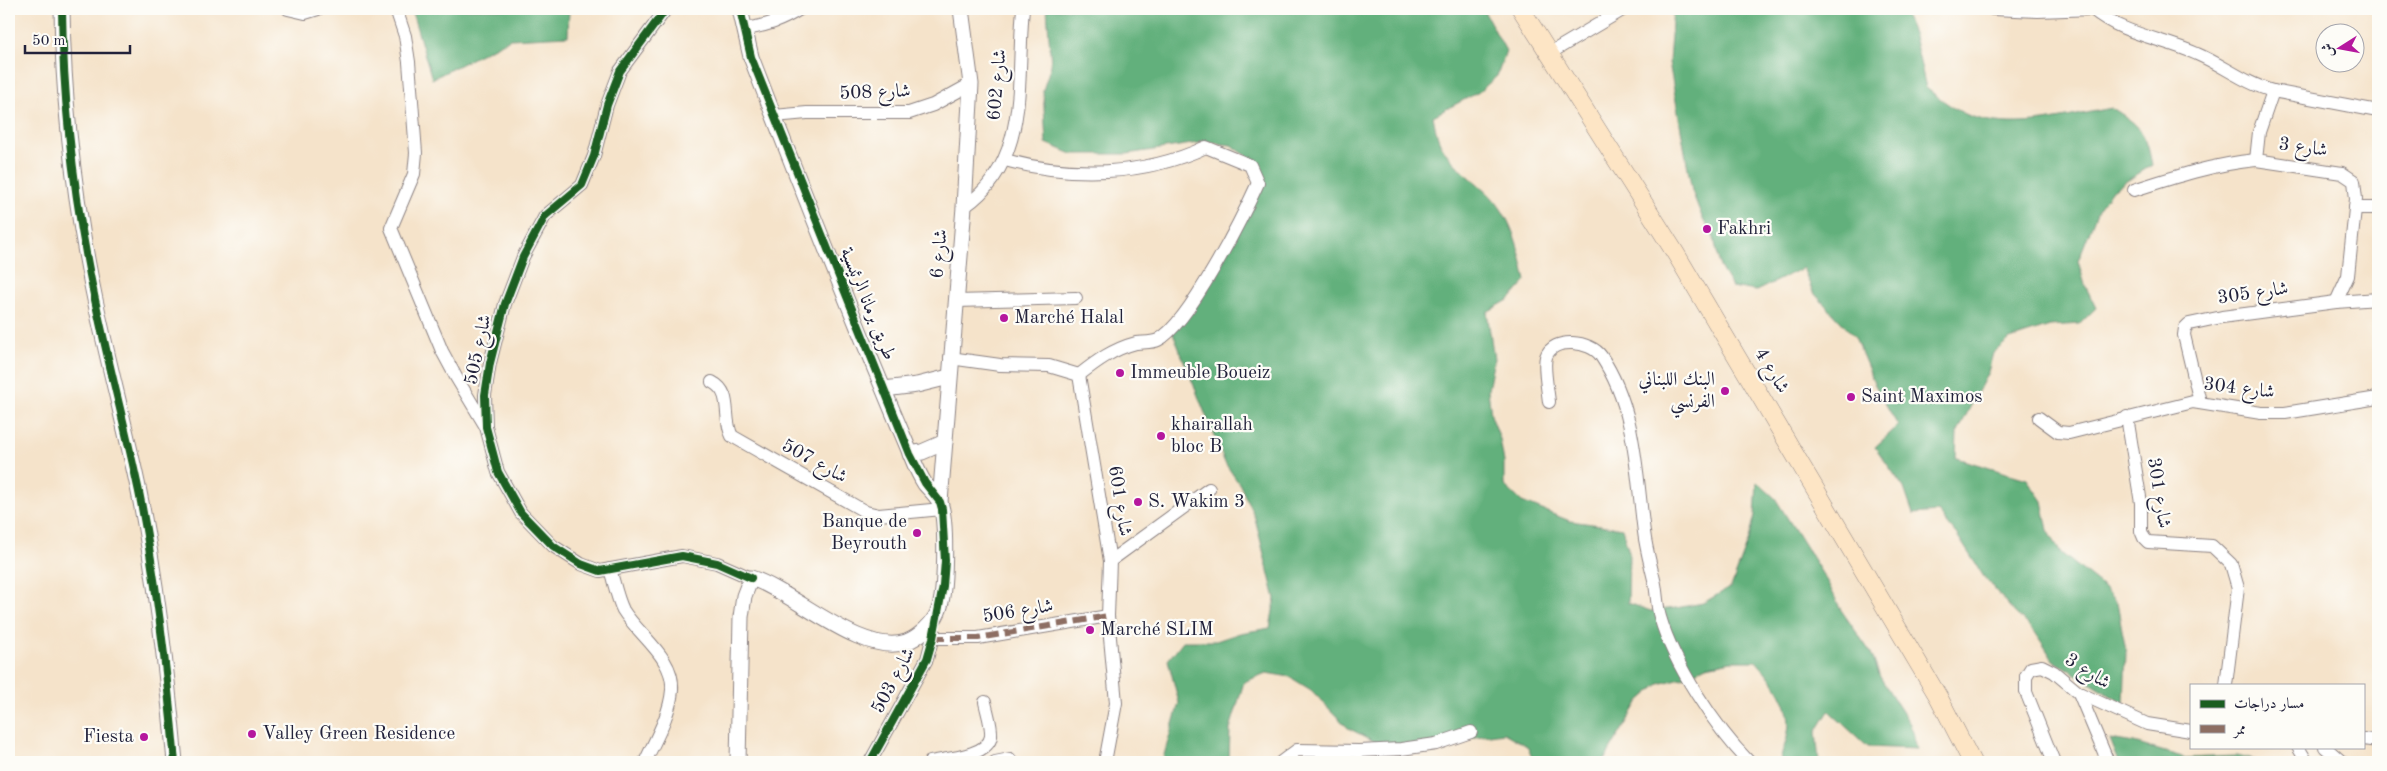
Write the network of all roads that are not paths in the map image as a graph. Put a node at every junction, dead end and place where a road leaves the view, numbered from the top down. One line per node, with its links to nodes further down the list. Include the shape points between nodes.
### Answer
1 (62, 9): 61 (street, via 66,116 75,186 90,275 157,588)
2 (288, 9): 3 (street, via 304,13)
3 (318, 9)
4 (396, 9): 40 (street, via 409,62 416,153 414,174 391,228 442,351)
5 (666, 9): 40 (street, شارع 505, via 620,71 582,185 545,216 523,257 505,304 490,363 485,395)
6 (740, 9): 14 (street, طريق برمانا الرئيسية)
7 (800, 9): 14 (street, via 782,20)
8 (961, 9): 16 (street, شارع 6)
9 (1023, 9): 20 (street, شارع 602, via 1017,118)
10 (1521, 9): 15 (main road, شارع 4)
11 (1624, 9): 15 (street)
12 (1993, 9): 13 (street)
13 (2092, 9): 17 (street, via 2123,28 2195,53 2261,88)
14 (744, 29): 19 (street, طريق برمانا الرئيسية, via 751,57)
15 (1550, 53): 70 (main road, شارع 4, via 1686,271 1939,698)
16 (971, 84): 19 (street, شارع 508, via 933,105 909,113); 23 (street, شارع 6)
17 (2273, 91): 18 (street); 21 (street, شارع 3, via 2260,132)
18 (2378, 111)
19 (774, 116): 34 (street, طريق برمانا الرئيسية)
20 (1005, 160): 23 (street, شارع 602, via 980,196); 31 (street, via 1034,168 1088,173 1163,164 1206,147 1250,164 1258,183 1211,272 1180,321 1158,340 1109,353)
21 (2256, 160): 22 (street, via 2177,176); 24 (street, شارع 3, via 2349,176 2356,186)
22 (2134, 190)
23 (964, 207): 28 (street, شارع 6)
24 (2355, 208): 25 (street); 29 (street, شارع 3, via 2348,276)
25 (2378, 208)
26 (1076, 298): 28 (street)
27 (2378, 299): 29 (street)
28 (956, 301): 30 (street, شارع 6)
29 (2336, 302): 37 (street, شارع 305, via 2239,314 2186,327 2184,335)
30 (950, 358): 31 (street, via 1000,365 1049,366); 32 (street, شارع 6)
31 (1079, 375): 45 (street, شارع 601)
32 (949, 377): 34 (street, via 917,386); 41 (street, شارع 6)
33 (712, 382): 44 (street, شارع 507, via 726,396 726,419 732,436 866,512 880,515)
34 (884, 389): 42 (street, طريق برمانا الرئيسية)
35 (2378, 398): 37 (street, شارع 304, via 2285,413 2260,413)
36 (1549, 402): 69 (street, via 1546,358 1550,349 1561,344 1583,344 1600,354 1623,401 1635,451 1644,533 1660,617 1678,660 1695,689 1731,744)
37 (2200, 402): 38 (street, شارع 304)
38 (2127, 417): 39 (street, شارع 304, via 2069,433 2058,432); 51 (street, شارع 301, via 2144,538 2148,542 2212,546 2232,564 2238,588)
39 (2039, 418)
40 (486, 427): 46 (street, شارع 505, via 498,472 521,513 553,546 581,564 600,571)
41 (945, 442): 42 (street); 44 (street, شارع 6)
42 (910, 454): 44 (street, طريق برمانا الرئيسية)
43 (1209, 489): 45 (street)
44 (941, 506): 48 (street, via 945,560)
45 (1110, 561): 49 (street, شارع 601)
46 (610, 569): 47 (street, شارع 505, via 682,556 717,563); 62 (street, via 622,607 632,624 665,661 671,675 672,690 667,714)
47 (751, 578): 48 (street, via 774,587 844,629 890,644 904,643 923,632); 63 (street, via 744,596 741,624)
48 (938, 612): 50 (street, شارع 503)
49 (1108, 616): 50 (street, شارع 506, via 978,638); 67 (street, شارع 601, via 1116,703)
50 (933, 638): 64 (street, شارع 503, via 926,659)
51 (2226, 684)
52 (2079, 693): 54 (street, شارع 3, via 2147,724); 71 (street, شارع 3, via 2042,666 2031,668 2026,676 2026,692); 72 (street)
53 (985, 702): 65 (street, via 991,737 987,745 978,752)
54 (2190, 731)
55 (1471, 732): 68 (street, via 1436,744 1401,749 1297,750)
56 (2364, 739): 57 (street)
57 (2378, 741)
58 (2299, 748): 73 (street)
59 (2326, 748): 74 (street)
60 (1010, 758): 66 (street)
61 (175, 762)
62 (645, 762)
63 (738, 762)
64 (870, 762)
65 (930, 762)
66 (995, 762)
67 (1105, 762)
68 (1281, 762)
69 (1749, 762)
70 (1972, 762)
71 (2054, 762)
72 (2108, 762)
73 (2308, 762)
74 (2342, 762)

